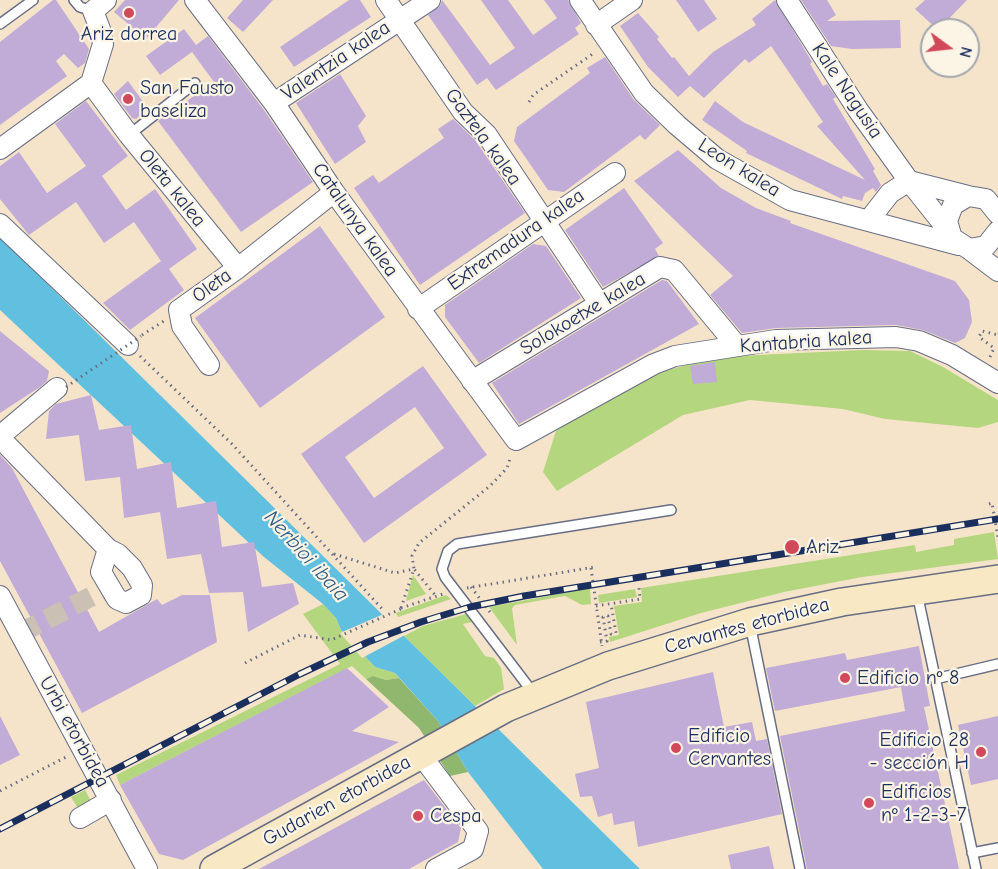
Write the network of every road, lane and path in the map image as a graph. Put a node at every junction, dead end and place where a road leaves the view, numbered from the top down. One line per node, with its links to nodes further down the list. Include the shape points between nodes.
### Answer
1 (33, 0): 11 (lane)
2 (74, 0): 9 (lane, via 80,7)
3 (195, 0): 17 (street, Catalunya kalea)
4 (386, 0): 10 (street, Gaztela kalea)
5 (430, 0): 10 (street, Valentzia kalea)
6 (580, 0): 12 (street, Leon kalea)
7 (632, 0): 12 (street)
8 (787, 0): 21 (street, Kale Nagusia)
9 (99, 6): 14 (street, via 103,44)
10 (400, 19): 17 (street, Valentzia kalea); 27 (street, Gaztela kalea, via 463,112 487,135)
11 (0, 24)
12 (596, 25): 13 (street, Leon kalea)
13 (610, 43): 16 (path, via 533,95); 26 (street, Leon kalea, via 644,93 717,159 790,200)
14 (91, 83): 18 (street, Oleta kalea); 19 (street)
15 (195, 83): 18 (lane)
16 (529, 102)
17 (274, 103): 23 (street, Catalunya kalea)
18 (129, 135): 31 (street, Oleta kalea)
19 (0, 149)
20 (615, 173): 27 (street, Extremadura kalea)
21 (909, 181): 24 (street); 26 (street, via 890,193); 30 (street, Kale Nagusia)
22 (998, 184): 24 (street)
23 (334, 192): 31 (street); 34 (street, Catalunya kalea)
24 (974, 196): 25 (street, via 992,204); 30 (street, via 953,205 947,221)
25 (998, 214)
26 (869, 220): 30 (street, Leon kalea)
27 (542, 221): 33 (street, Gaztela kalea); 34 (street, Extremadura kalea)
28 (0, 224): 37 (street)
29 (998, 233): 30 (street, via 986,246)
30 (958, 241): 32 (street)
31 (238, 268): 35 (street, Oleta)
32 (998, 271)
33 (599, 303): 38 (street, Solokoetxe kalea, via 660,267 674,270); 41 (street, Solokoetxe kalea)
34 (418, 309): 41 (street, Catalunya kalea)
35 (179, 310): 37 (path); 39 (street, Oleta, via 182,326)
36 (998, 334): 40 (path, via 982,332 979,337 994,348)
37 (134, 340): 42 (path, bridge); 49 (path)
38 (737, 346): 40 (street, Kantabria kalea, via 776,340 896,337 952,355); 44 (street, Kantabria kalea, via 675,356 654,364)
39 (209, 365)
40 (990, 379)
41 (472, 381): 44 (street, Catalunya kalea)
42 (62, 388): 43 (street)
43 (0, 437): 48 (street)
44 (516, 440): 50 (path, via 507,468 490,486 418,543 412,556)
45 (989, 504): 47 (path, via 992,503)
46 (670, 510): 54 (lane, via 458,544 448,551 442,568)
47 (998, 537)
48 (108, 549)
49 (332, 554): 50 (path, via 395,573); 60 (path)
50 (414, 568): 56 (path); 59 (path)
51 (998, 579): 53 (street, Cervantes etorbidea)
52 (639, 588): 57 (path, via 640,599)
53 (916, 590): 61 (street, Cervantes etorbidea); 65 (lane)
54 (456, 591): 56 (path); 58 (path, via 593,568); 66 (lane)
55 (0, 596): 71 (street, Urbi etorbidea)
56 (436, 596): 59 (path)
57 (611, 604): 58 (path); 62 (path, via 616,633 611,634 608,616 603,617 607,641)
58 (596, 606): 62 (path)
59 (403, 608): 63 (path, via 331,640 300,635)
60 (384, 611)
61 (750, 622): 62 (street, Cervantes etorbidea); 78 (lane)
62 (604, 654): 66 (street, Cervantes etorbidea)
63 (245, 663)
64 (998, 664): 65 (lane)
65 (935, 679): 74 (lane)
66 (535, 695): 67 (street, Cervantes etorbidea)
67 (506, 708): 68 (street, Gudarien etorbidea)
68 (425, 753): 76 (street, Gudarien etorbidea); 77 (street, via 478,831 472,849)
69 (72, 754): 70 (path)
70 (0, 791)
71 (111, 800): 72 (street); 75 (street, Urbi etorbidea)
72 (80, 818)
73 (998, 848): 74 (lane)
74 (972, 853): 79 (lane)
75 (147, 869)
76 (214, 869)
77 (436, 869)
78 (800, 869)
79 (976, 869)

